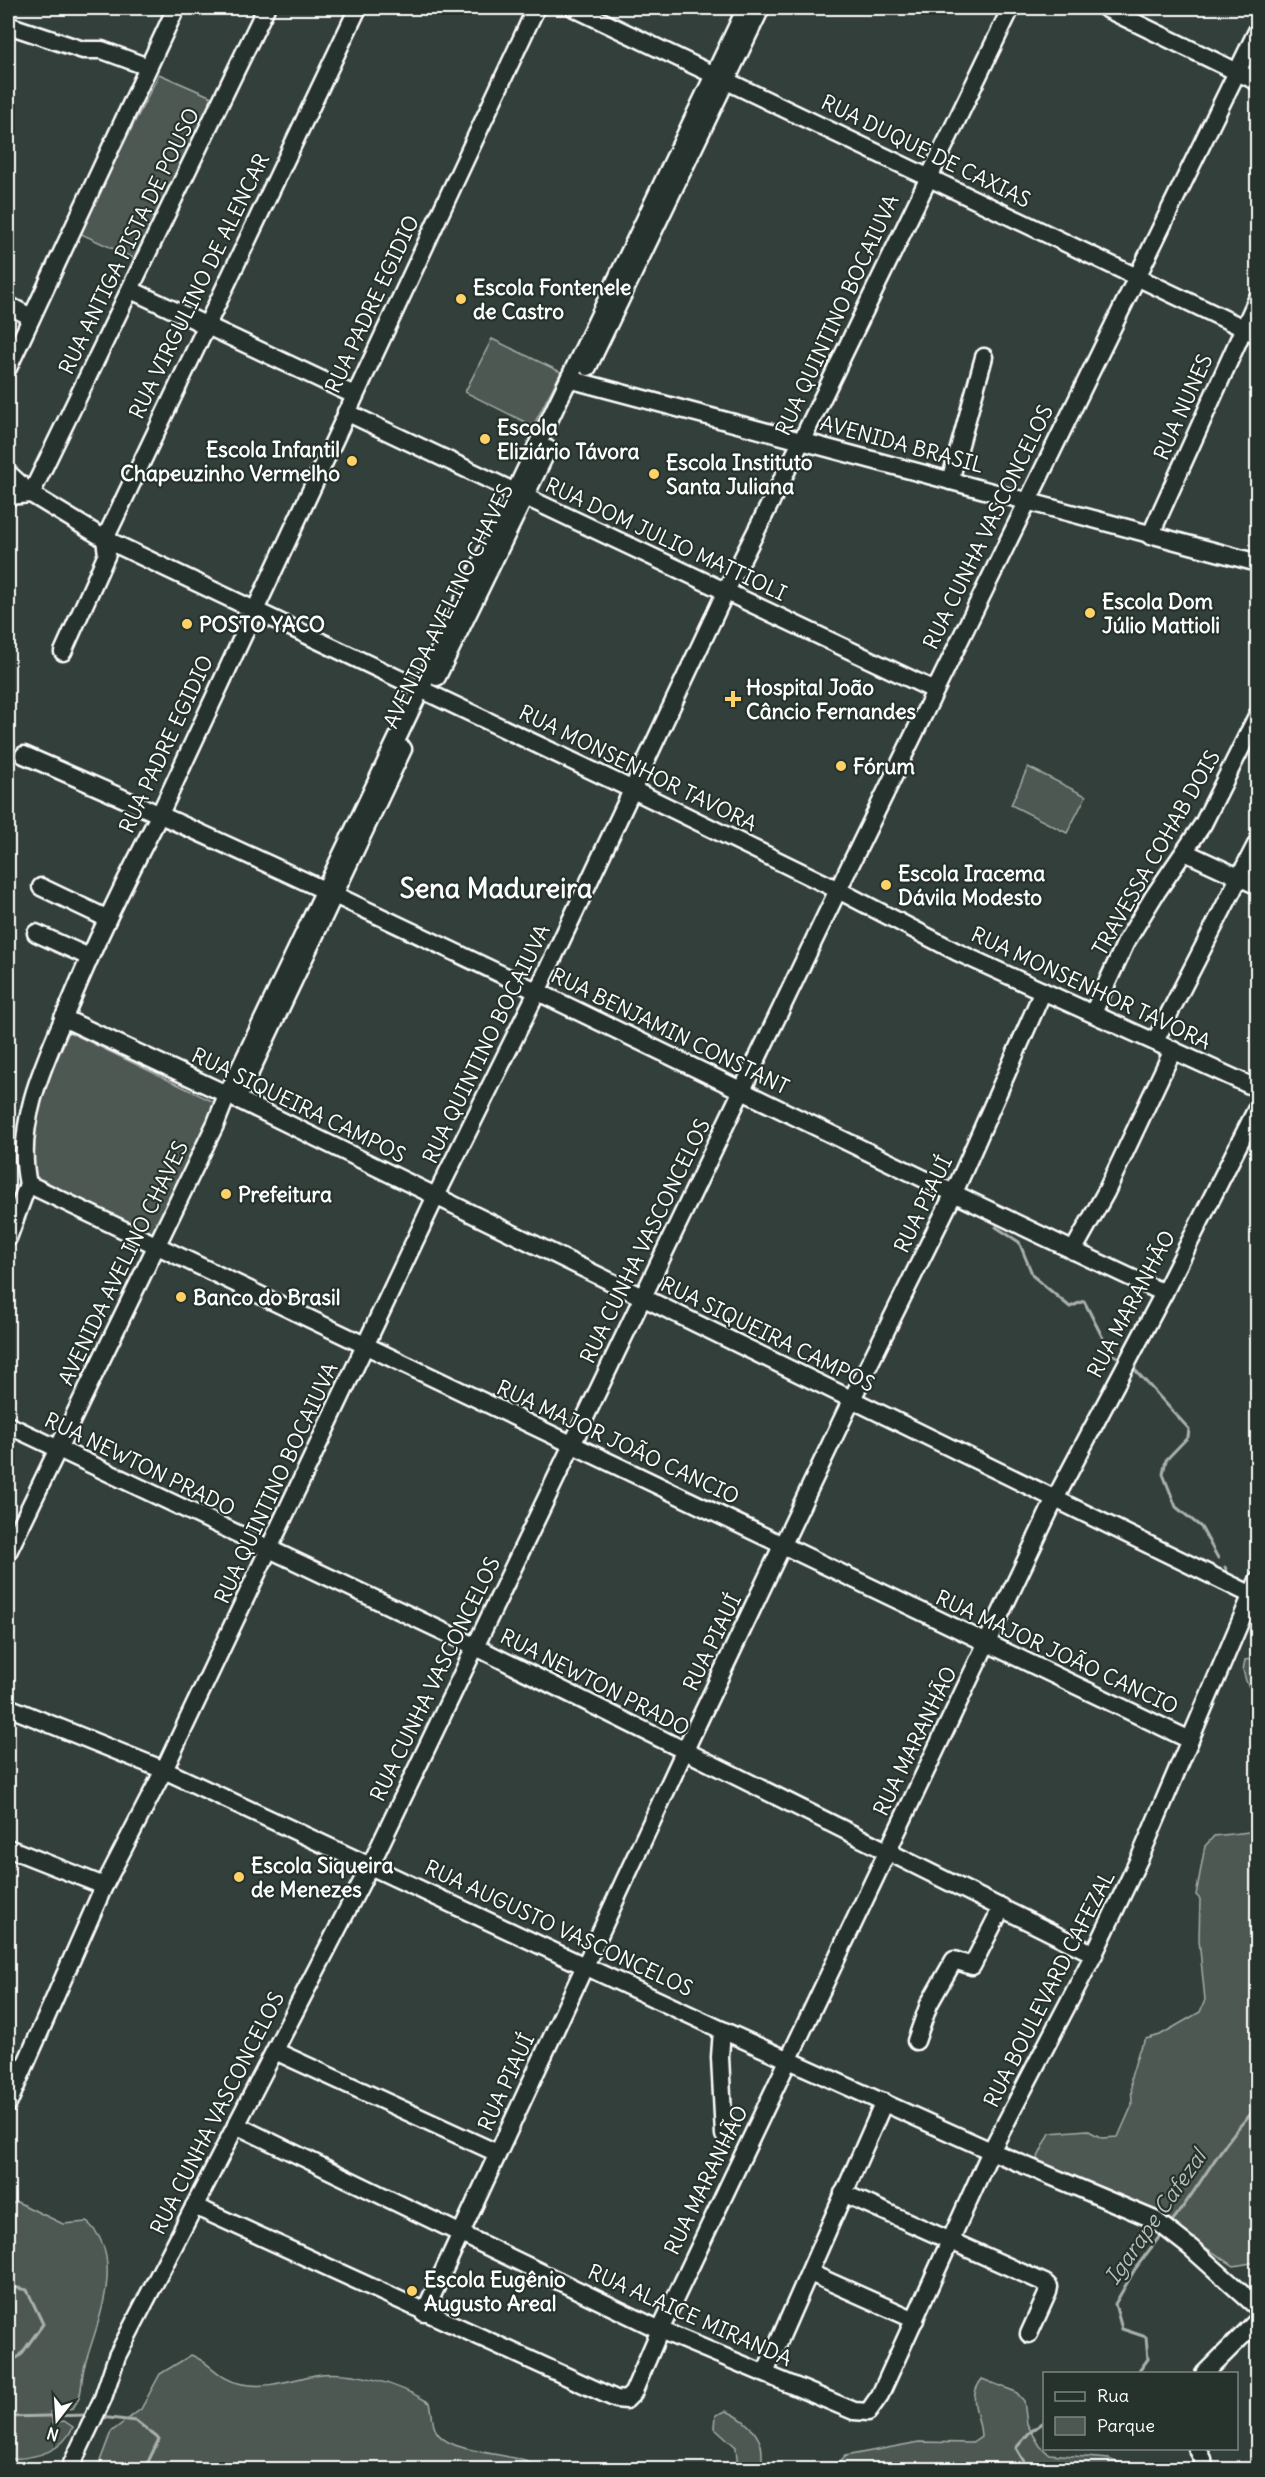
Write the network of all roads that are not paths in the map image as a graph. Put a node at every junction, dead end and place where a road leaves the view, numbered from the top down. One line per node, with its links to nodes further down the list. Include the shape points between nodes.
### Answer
1 (176, 8): 12 (street)
2 (266, 8): 18 (street, RUA ANTIGA PISTA DE POUSO)
3 (358, 8): 22 (street, RUA VIRGULINO DE ALENCAR)
4 (536, 8): 27 (street, RUA PADRE EGIDIO)
5 (574, 8): 14 (street, RUA DUQUE DE CAXIAS)
6 (746, 8): 14 (street, AVENIDA AVELINO CHAVES)
7 (761, 8): 14 (street, AVENIDA AVELINO CHAVES)
8 (1011, 8): 16 (street, RUA QUINTINO BOCAIUVA)
9 (1105, 8): 13 (street)
10 (8, 25): 12 (street, via 83,50 102,50)
11 (1257, 29): 13 (street, RUA CUNHA VASCONCELOS)
12 (147, 67): 21 (street)
13 (1237, 72): 15 (street); 17 (street, RUA CUNHA VASCONCELOS)
14 (720, 77): 16 (street, RUA DUQUE DE CAXIAS); 26 (street, AVENIDA AVELINO CHAVES)
15 (1257, 82)
16 (928, 177): 17 (street, RUA DUQUE DE CAXIAS); 29 (street, RUA QUINTINO BOCAIUVA)
17 (1136, 275): 23 (street, RUA DUQUE DE CAXIAS); 35 (street, RUA CUNHA VASCONCELOS)
18 (131, 290): 22 (street); 32 (street, RUA ANTIGA PISTA DE POUSO)
19 (1257, 297): 23 (street, RUA NUNES)
20 (8, 305): 21 (street)
21 (31, 317): 25 (street)
22 (205, 325): 27 (street); 37 (street, RUA VIRGULINO DE ALENCAR)
23 (1250, 332): 36 (street, RUA NUNES)
24 (984, 357): 31 (street)
25 (8, 368)
26 (575, 381): 29 (street, AVENIDA BRASIL); 34 (street, AVENIDA AVELINO CHAVES)
27 (354, 395): 28 (street, RUA PADRE EGIDIO)
28 (346, 412): 34 (street, RUA DOM JULIO MATTIOLI); 40 (street, RUA PADRE EGIDIO)
29 (802, 440): 31 (street, AVENIDA BRASIL); 39 (street, RUA QUINTINO BOCAIUVA)
30 (8, 473): 32 (street, RUA MONSENHOR TAVORA)
31 (950, 481): 35 (street, AVENIDA BRASIL)
32 (31, 494): 33 (street); 37 (street, RUA MONSENHOR TAVORA)
33 (8, 496)
34 (519, 496): 39 (street, RUA DOM JULIO MATTIOLI); 43 (street, AVENIDA AVELINO CHAVES)
35 (1026, 502): 36 (street, AVENIDA BRASIL); 42 (street, RUA CUNHA VASCONCELOS)
36 (1150, 536): 38 (street, AVENIDA BRASIL)
37 (105, 538): 40 (street, RUA MONSENHOR TAVORA); 41 (street, RUA VIRGULINO DE ALENCAR, via 107,554)
38 (1255, 557)
39 (726, 591): 42 (street, RUA DOM JULIO MATTIOLI); 46 (street, RUA QUINTINO BOCAIUVA)
40 (254, 609): 43 (street, RUA MONSENHOR TAVORA); 47 (street, RUA PADRE EGIDIO)
41 (63, 652)
42 (934, 690): 53 (street, RUA CUNHA VASCONCELOS)
43 (424, 692): 46 (street, RUA MONSENHOR TAVORA); 54 (street, AVENIDA AVELINO CHAVES)
44 (1257, 714): 49 (street, TRAVESSA COHAB DOIS, via 1203,824)
45 (24, 755): 47 (street, RUA BENJAMIN CONSTANT)
46 (633, 790): 53 (street, RUA MONSENHOR TAVORA); 59 (street, RUA QUINTINO BOCAIUVA)
47 (159, 816): 54 (street, RUA BENJAMIN CONSTANT); 55 (street, RUA PADRE EGIDIO)
48 (1257, 841): 50 (street)
49 (1185, 852): 50 (street); 60 (street, TRAVESSA COHAB DOIS, via 1126,942)
50 (1239, 877): 52 (street); 62 (street)
51 (41, 886): 55 (street)
52 (1257, 886)
53 (838, 890): 58 (street, RUA MONSENHOR TAVORA, via 957,952); 65 (street, RUA CUNHA VASCONCELOS)
54 (330, 893): 59 (street, RUA BENJAMIN CONSTANT); 66 (street, AVENIDA AVELINO CHAVES)
55 (106, 918): 57 (street, RUA PADRE EGIDIO)
56 (36, 933): 57 (street)
57 (89, 957): 61 (street, RUA PADRE EGIDIO)
58 (1043, 990): 60 (street, RUA MONSENHOR TAVORA); 69 (street, RUA PIAUÍ)
59 (537, 992): 65 (street, RUA BENJAMIN CONSTANT); 70 (street, RUA QUINTINO BOCAIUVA)
60 (1093, 1013): 62 (street, RUA MONSENHOR TAVORA)
61 (63, 1018): 66 (street, RUA SIQUEIRA CAMPOS); 68 (street, RUA PADRE EGIDIO, via 43,1067 26,1134)
62 (1155, 1041): 63 (street, RUA MONSENHOR TAVORA)
63 (1173, 1050): 64 (street, RUA MONSENHOR TAVORA); 73 (street, via 1106,1192)
64 (1257, 1089)
65 (742, 1090): 69 (street, RUA BENJAMIN CONSTANT); 75 (street, RUA CUNHA VASCONCELOS)
66 (232, 1097): 70 (street, RUA SIQUEIRA CAMPOS); 72 (street, AVENIDA AVELINO CHAVES)
67 (1257, 1106): 74 (street, RUA MARANHÃO)
68 (28, 1184): 71 (street); 72 (street, RUA MAJOR JOÃO CANCIO)
69 (953, 1195): 73 (street, RUA BENJAMIN CONSTANT); 77 (street, RUA PIAUÍ)
70 (436, 1196): 75 (street, RUA SIQUEIRA CAMPOS); 76 (street, RUA QUINTINO BOCAIUVA)
71 (8, 1238)
72 (157, 1246): 76 (street, RUA MAJOR JOÃO CANCIO); 80 (street, AVENIDA AVELINO CHAVES)
73 (1073, 1251): 74 (street, RUA BENJAMIN CONSTANT)
74 (1164, 1293): 81 (street, RUA MARANHÃO)
75 (643, 1299): 77 (street, RUA SIQUEIRA CAMPOS); 79 (street, RUA CUNHA VASCONCELOS)
76 (366, 1345): 79 (street, RUA MAJOR JOÃO CANCIO); 83 (street, RUA QUINTINO BOCAIUVA)
77 (852, 1399): 81 (street, RUA SIQUEIRA CAMPOS); 82 (street, RUA PIAUÍ)
78 (8, 1425): 80 (street, RUA NEWTON PRADO)
79 (571, 1446): 82 (street, RUA MAJOR JOÃO CANCIO); 87 (street, RUA CUNHA VASCONCELOS)
80 (58, 1449): 83 (street, RUA NEWTON PRADO); 84 (street, AVENIDA AVELINO CHAVES)
81 (1055, 1499): 85 (street, RUA SIQUEIRA CAMPOS); 86 (street, RUA MARANHÃO)
82 (783, 1545): 86 (street, RUA MAJOR JOÃO CANCIO); 90 (street, RUA PIAUÍ)
83 (269, 1551): 87 (street, RUA NEWTON PRADO); 91 (street, RUA QUINTINO BOCAIUVA)
84 (8, 1552)
85 (1255, 1591): 89 (street, RUA BOULEVARD CAFEZAL)
86 (987, 1644): 89 (street, RUA MAJOR JOÃO CANCIO); 93 (street, RUA MARANHÃO)
87 (474, 1646): 90 (street, RUA NEWTON PRADO); 94 (street, RUA CUNHA VASCONCELOS)
88 (8, 1707): 91 (street, RUA AUGUSTO VASCONCELOS)
89 (1190, 1740): 97 (street, RUA BOULEVARD CAFEZAL)
90 (684, 1752): 93 (street, RUA NEWTON PRADO); 98 (street, RUA PIAUÍ)
91 (164, 1770): 94 (street, RUA AUGUSTO VASCONCELOS); 95 (street, RUA QUINTINO BOCAIUVA)
92 (8, 1848): 95 (street)
93 (888, 1850): 96 (street, RUA NEWTON PRADO); 102 (street, RUA MARANHÃO)
94 (371, 1864): 98 (street, RUA AUGUSTO VASCONCELOS); 101 (street, RUA CUNHA VASCONCELOS)
95 (104, 1886): 104 (street, RUA QUINTINO BOCAIUVA)
96 (1002, 1907): 97 (street, RUA NEWTON PRADO); 100 (street, via 972,1966 954,1960 929,2004)
97 (1094, 1954): 107 (street, RUA BOULEVARD CAFEZAL)
98 (584, 1967): 99 (street, RUA AUGUSTO VASCONCELOS); 108 (street, RUA PIAUÍ)
99 (722, 2030): 102 (street, RUA AUGUSTO VASCONCELOS); 106 (street)
100 (916, 2041)
101 (275, 2050): 105 (street, RUA CUNHA VASCONCELOS); 108 (street)
102 (789, 2060): 103 (street, RUA AUGUSTO VASCONCELOS); 118 (street, RUA MARANHÃO)
103 (884, 2102): 107 (street, RUA AUGUSTO VASCONCELOS); 109 (street)
104 (8, 2104)
105 (236, 2125): 110 (street, RUA CUNHA VASCONCELOS); 111 (street, RUA ALAICE MIRANDA)
106 (724, 2135)
107 (991, 2151): 112 (street, RUA BOULEVARD CAFEZAL); 114 (street, RUA AUGUSTO VASCONCELOS, via 1155,2220)
108 (498, 2153): 111 (street, RUA PIAUÍ)
109 (843, 2193): 112 (street); 113 (street)
110 (194, 2206): 115 (street); 124 (street, RUA CUNHA VASCONCELOS, via 117,2356 103,2398)
111 (460, 2234): 115 (street, RUA PIAUÍ); 118 (street, RUA ALAICE MIRANDA)
112 (950, 2239): 116 (street, RUA BOULEVARD CAFEZAL); 119 (street, via 1049,2287)
113 (810, 2273): 116 (street); 121 (street)
114 (1255, 2300)
115 (424, 2313): 118 (street, RUA MARANHÃO, via 616,2399 626,2400 633,2393)
116 (915, 2320): 122 (street, RUA BOULEVARD CAFEZAL)
117 (1257, 2320): 120 (street)
118 (660, 2330): 121 (street, RUA ALAICE MIRANDA)
119 (1029, 2334)
120 (1205, 2372)
121 (765, 2373): 122 (street, RUA ALAICE MIRANDA, via 854,2411)
122 (868, 2412)
123 (1198, 2450): 125 (street)
124 (69, 2469)
125 (1204, 2469)

